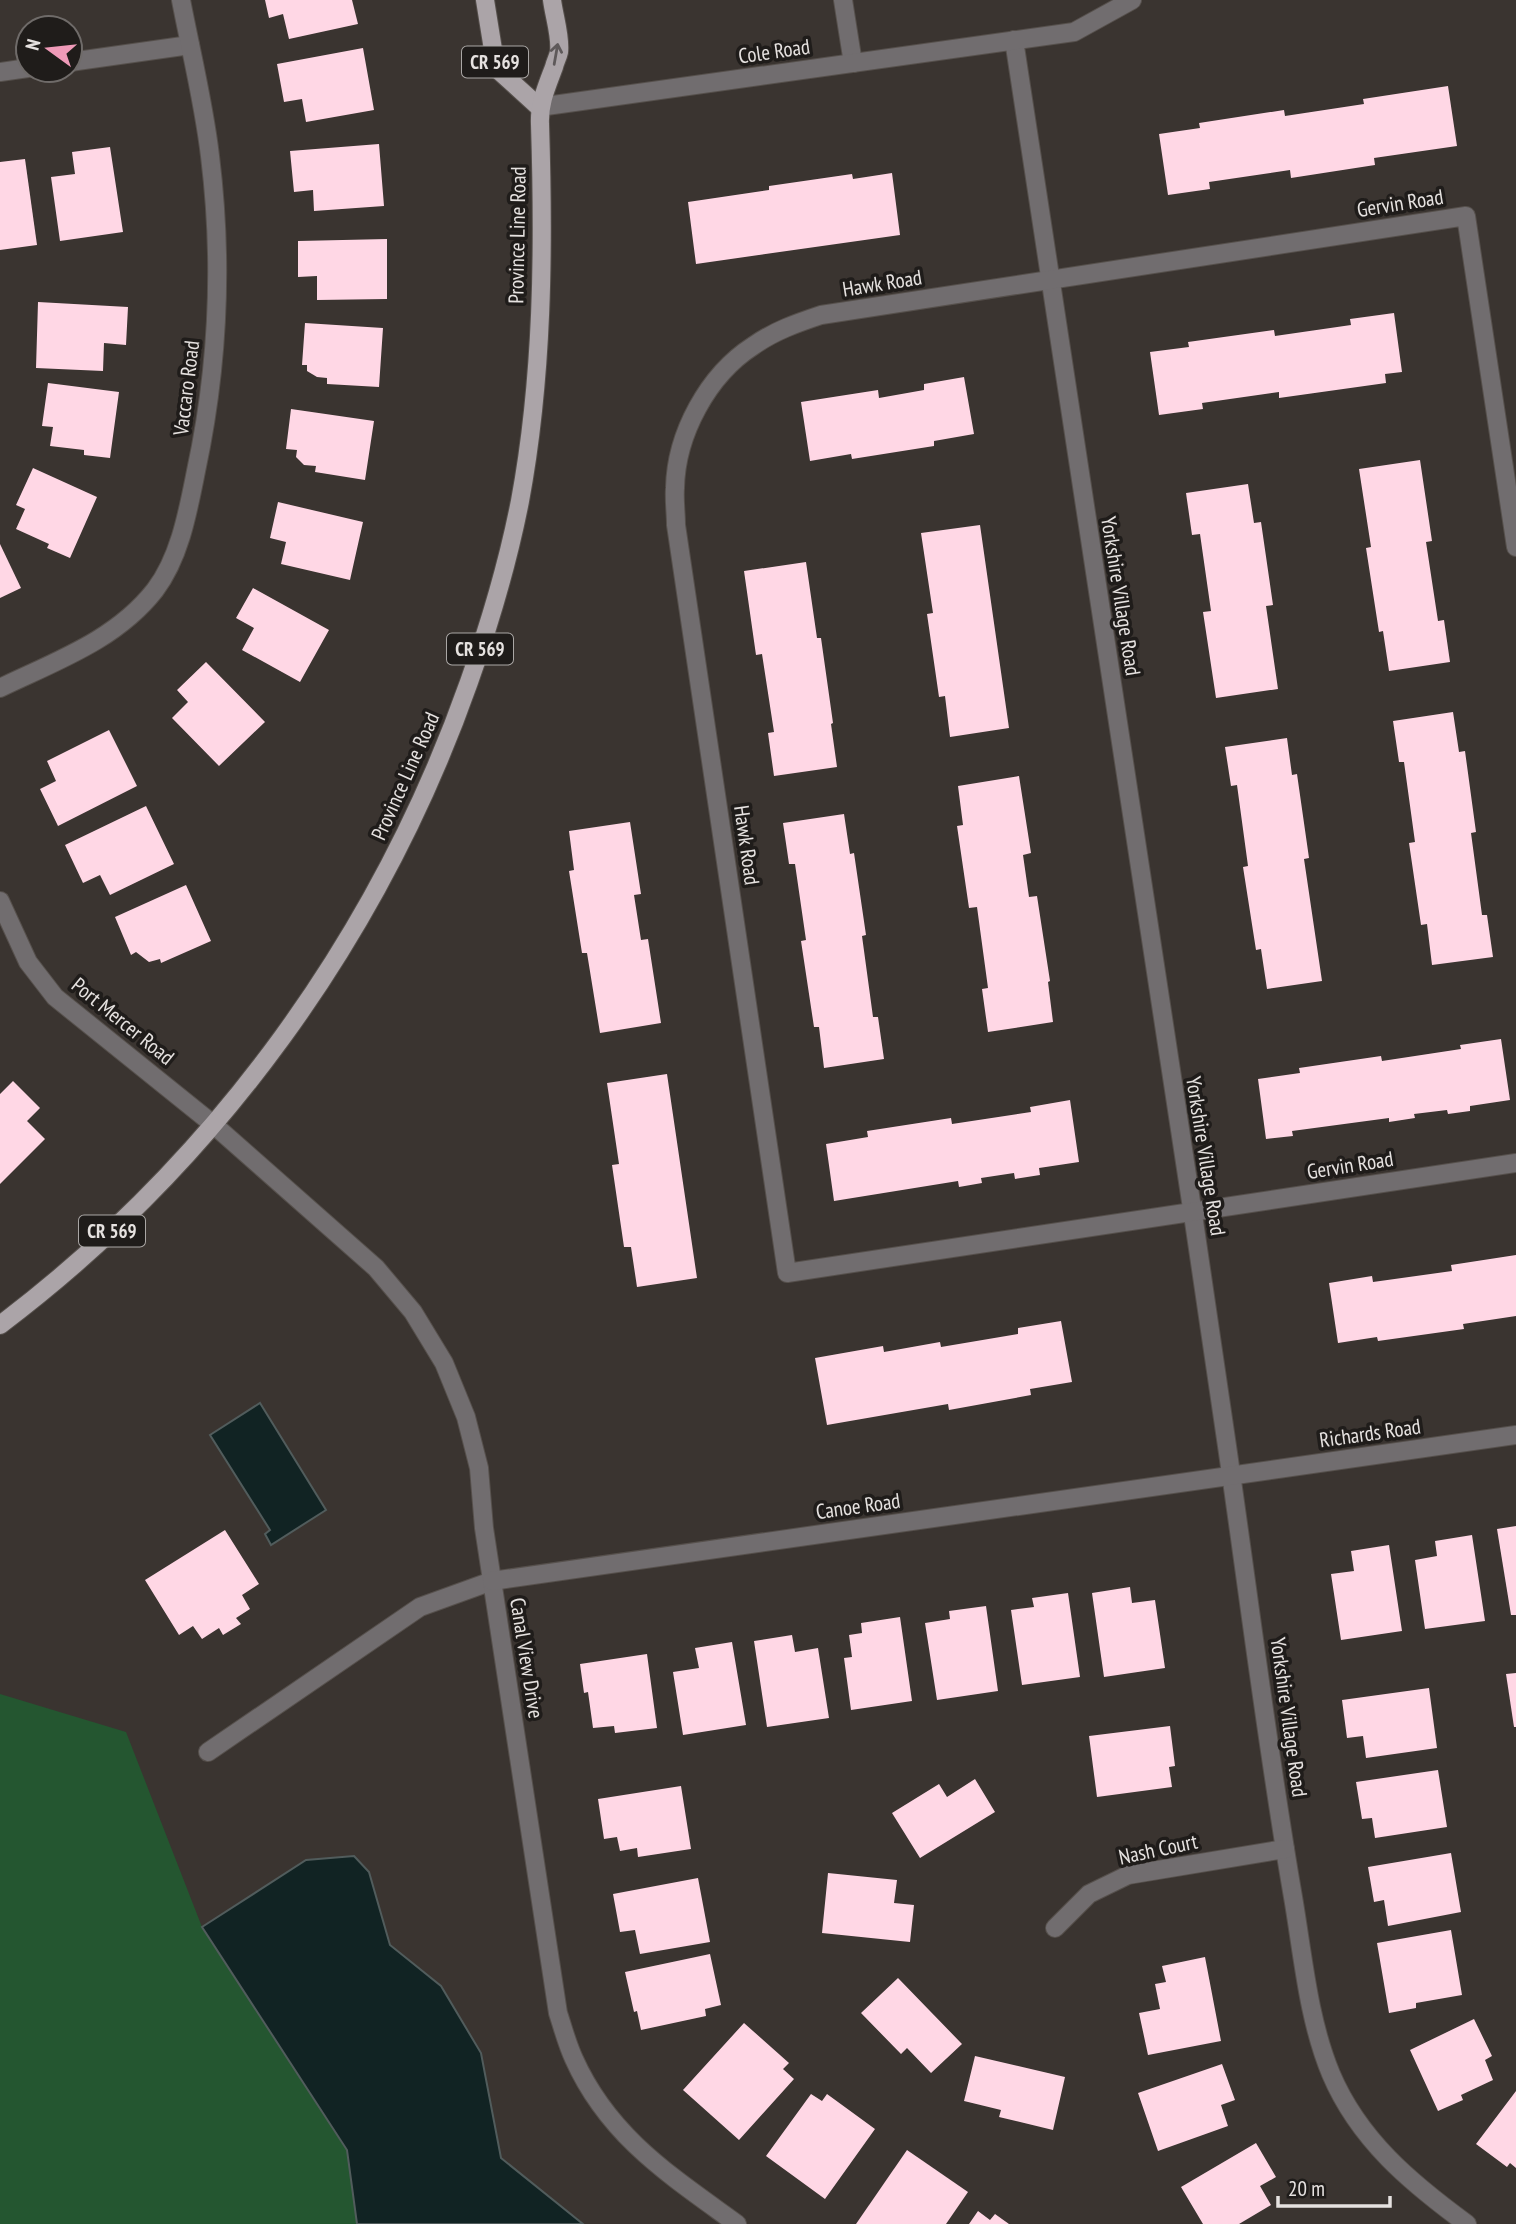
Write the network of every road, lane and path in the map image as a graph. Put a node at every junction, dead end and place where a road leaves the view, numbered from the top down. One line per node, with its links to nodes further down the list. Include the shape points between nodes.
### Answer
1 (181, 0): 7 (street, Vaccaro Road)
2 (485, 0): 10 (main road, CR 569, via 496,68)
3 (552, 0): 10 (main road, Province Line Road / CR 569, one-way to 3, via 559,52)
4 (843, 0): 9 (street)
5 (1132, 0): 6 (street, Cole Road, via 1074,32)
6 (1014, 40): 9 (street, Cole Road); 11 (street, Yorkshire Village Road)
7 (190, 46): 8 (street); 13 (street, Vaccaro Road, via 210,156 217,240 215,343 205,428 188,512 174,555 156,589 128,620 93,644)
8 (84, 60)
9 (853, 63): 10 (street, Cole Road)
10 (539, 107): 15 (main road, Province Line Road / CR 569, via 543,214 533,407 520,501 492,614 451,732 396,853 331,967 277,1047)
11 (1050, 280): 12 (street, Gervin Road, via 1466,216); 17 (street, Yorkshire Village Road); 17 (street, Hawk Road, via 821,315 784,327 750,347 719,376 695,411 682,444 675,486 676,525 787,1273)
12 (1516, 547)
13 (0, 688)
14 (0, 901): 15 (street, Port Mercer Road, via 28,962 55,997)
15 (214, 1125): 18 (main road, Province Line Road / CR 569, via 135,1210); 21 (street, Canal View Drive, via 376,1268 413,1312 444,1363 466,1417 479,1468)
16 (1516, 1163): 17 (street, Gervin Road)
17 (1192, 1212): 20 (street, Yorkshire Village Road)
18 (0, 1325)
19 (1516, 1435): 20 (street, Richards Road)
20 (1231, 1475): 21 (street, Canoe Road); 23 (street, Yorkshire Village Road)
21 (492, 1581): 22 (street, Canoe Road, via 420,1607); 25 (street, Canal View Drive, via 558,2013 574,2059 599,2105 633,2146)
22 (208, 1752)
23 (1285, 1849): 24 (street, Nash Court, via 1128,1875 1089,1894); 26 (street, Yorkshire Village Road, via 1316,2028 1332,2076 1362,2128 1392,2165)
24 (1055, 1927)
25 (737, 2224)
26 (1467, 2224)

